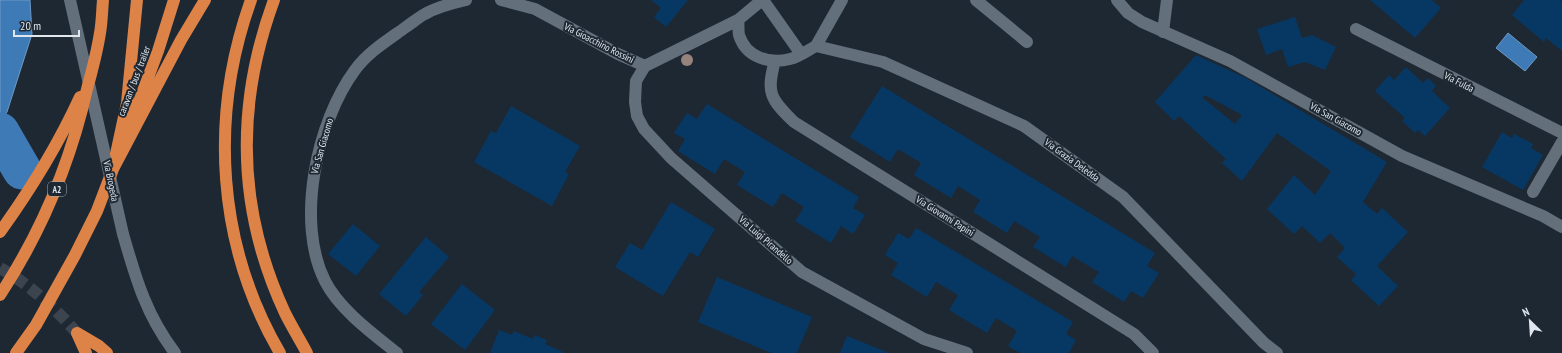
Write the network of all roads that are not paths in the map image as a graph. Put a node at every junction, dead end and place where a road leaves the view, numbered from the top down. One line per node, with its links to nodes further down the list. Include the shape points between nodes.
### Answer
1 (70, 0): 35 (street, Via Brogeda, via 133,269 146,306)
2 (103, 0): 23 (highway, A2, via 100,33)
3 (137, 0): 27 (highway, via 127,103)
4 (174, 0): 24 (highway, caravan / bus / trailer)
5 (205, 0): 24 (highway, via 182,40)
6 (251, 0): 36 (highway, via 236,51 226,107 227,189 234,238 241,261 259,311)
7 (274, 0): 37 (highway, via 263,31 249,98 246,124 249,193 269,274 285,314)
8 (466, 0): 38 (street, Via San Giacomo, via 426,13 377,47 355,69 340,93 325,130 314,170 310,216 314,249 325,281 333,294 359,322)
9 (501, 0): 22 (street, Via Gioacchino Rossini, via 535,9)
10 (762, 0): 15 (street, Via Gioacchino Rossini); 20 (street)
11 (842, 0): 19 (street)
12 (976, 0): 18 (street)
13 (1116, 0): 17 (street, Via San Giacomo, via 1128,13)
14 (1167, 0): 17 (street)
15 (738, 20): 21 (street, via 739,35 753,56); 22 (street, Via Gioacchino Rossini)
16 (1356, 29): 25 (street, Via Fulda)
17 (1164, 32): 29 (street, Via San Giacomo, via 1230,61 1402,156 1543,216)
18 (1027, 42)
19 (816, 46): 20 (street); 41 (street, Via Grazia Deledda, via 883,62 1024,126 1123,197 1264,343)
20 (801, 54): 21 (street, via 792,59)
21 (775, 61): 40 (street, Via Giovanni Papini, via 769,88 781,110 794,122 1134,334)
22 (645, 66): 39 (street, Via Luigi Pirandello, via 636,81 637,116 644,129 671,158 802,272 924,339)
23 (91, 75): 30 (highway, via 44,165 23,201); 31 (highway, A2, via 78,128 54,197)
24 (151, 84): 27 (highway, caravan / bus / trailer)
25 (1562, 133)
26 (1562, 142): 28 (street)
27 (113, 168): 32 (highway, via 97,211 75,255 36,326)
28 (1533, 192)
29 (1562, 227)
30 (0, 232)
31 (1, 294)
32 (16, 353)
33 (86, 353): 34 (highway, via 77,333)
34 (107, 353)
35 (175, 353)
36 (280, 353)
37 (307, 353)
38 (397, 353)
39 (967, 353)
40 (1153, 353)
41 (1277, 353)

